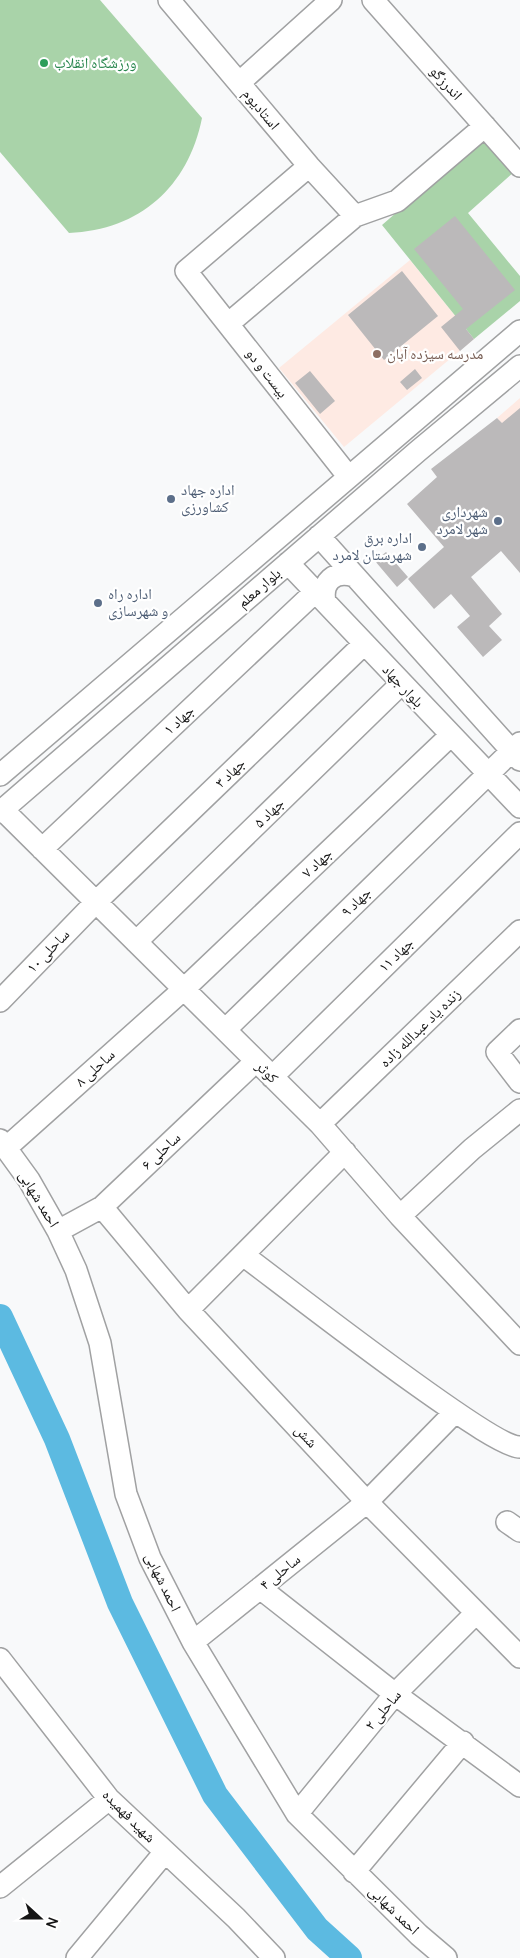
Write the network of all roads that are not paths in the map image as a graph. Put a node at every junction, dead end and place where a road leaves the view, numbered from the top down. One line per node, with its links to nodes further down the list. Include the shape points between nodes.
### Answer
1 (169, 0): 4 (street, استادیوم)
2 (331, 0): 4 (street)
3 (373, 0): 5 (street, اندرزگو)
4 (239, 83): 6 (street, استادیوم)
5 (485, 126): 7 (street, اندرزگو); 8 (street, via 397,201)
6 (309, 166): 8 (street, استادیوم); 9 (street, بیست و دو, via 186,270)
7 (520, 166)
8 (355, 216): 9 (street)
9 (228, 324): 12 (street, بیست و دو)
10 (520, 331): 12 (street, بلوار معلم)
11 (520, 366): 13 (street, بلوار معلم)
12 (348, 476): 19 (street, بلوار معلم)
13 (319, 536): 14 (street, بلوار معلم); 15 (street)
14 (288, 563): 16 (street, بلوار جهاد); 20 (street, بلوار معلم)
15 (354, 576): 16 (street, via 334,575 326,582); 22 (street)
16 (320, 597): 17 (street, بلوار جهاد); 28 (street, جهاد ۱)
17 (364, 644): 18 (street, بلوار جهاد); 29 (street, جهاد ۳)
18 (401, 684): 21 (street, بلوار جهاد); 31 (street, جهاد ۵)
19 (100, 689): 20 (street); 24 (street, بلوار معلم)
20 (119, 710): 26 (street, بلوار معلم)
21 (450, 736): 23 (street, بلوار جهاد); 32 (street, جهاد ۷)
22 (517, 751): 23 (street, جهاد ۹)
23 (488, 774): 25 (street, بلوار جهاد); 34 (street, جهاد ۹)
24 (0, 775)
25 (520, 807)
26 (2, 811): 28 (street, کوثر)
27 (520, 833): 37 (street, جهاد ۱۱)
28 (42, 849): 29 (street, کوثر)
29 (96, 902): 31 (street, کوثر); 33 (street, ساحلی ۱۰)
30 (520, 931): 40 (street, زنده یاد عبدالله زاده)
31 (136, 942): 32 (street, کوثر)
32 (184, 989): 34 (street, کوثر); 41 (street, ساحلی ۸)
33 (0, 1001)
34 (225, 1030): 36 (street, کوثر)
35 (520, 1030): 38 (street, via 497,1052)
36 (256, 1061): 37 (street, کوثر); 43 (street, ساحلی ۶)
37 (272, 1077): 40 (street, کوثر)
38 (520, 1082)
39 (520, 1110): 44 (street)
40 (320, 1124): 42 (street, کوثر)
41 (3, 1144): 45 (street, احمد شهابی, via 29,1180)
42 (345, 1152): 44 (street, کوثر); 46 (street)
43 (102, 1207): 45 (street, ساحلی ۶); 47 (street, شش)
44 (400, 1216): 48 (street, کوثر)
45 (58, 1231): 54 (street, احمد شهابی, via 76,1270 100,1343 126,1494 150,1558)
46 (242, 1255): 47 (street); 49 (street)
47 (188, 1310): 51 (street, شش)
48 (520, 1344)
49 (455, 1412): 50 (street, via 509,1445); 51 (street, ساحلی ۴)
50 (520, 1448)
51 (367, 1502): 52 (street, ساحلی ۴); 53 (street, شش)
52 (260, 1588): 54 (street, ساحلی ۴); 57 (street)
53 (476, 1613): 55 (street, شش); 57 (street, ساحلی ۲)
54 (193, 1642): 61 (street, احمد شهابی)
55 (520, 1657)
56 (0, 1659): 60 (street, شهید فهمیده)
57 (395, 1694): 58 (street); 61 (street, ساحلی ۲)
58 (463, 1742): 59 (street); 63 (street)
59 (520, 1786)
60 (109, 1799): 62 (street, شهید فهمیده); 64 (street)
61 (297, 1814): 63 (street, احمد شهابی)
62 (165, 1852): 65 (street); 66 (street, شهید فهمیده)
63 (354, 1872): 67 (street, احمد شهابی)
64 (0, 1887)
65 (76, 1958)
66 (274, 1958)
67 (446, 1958)

